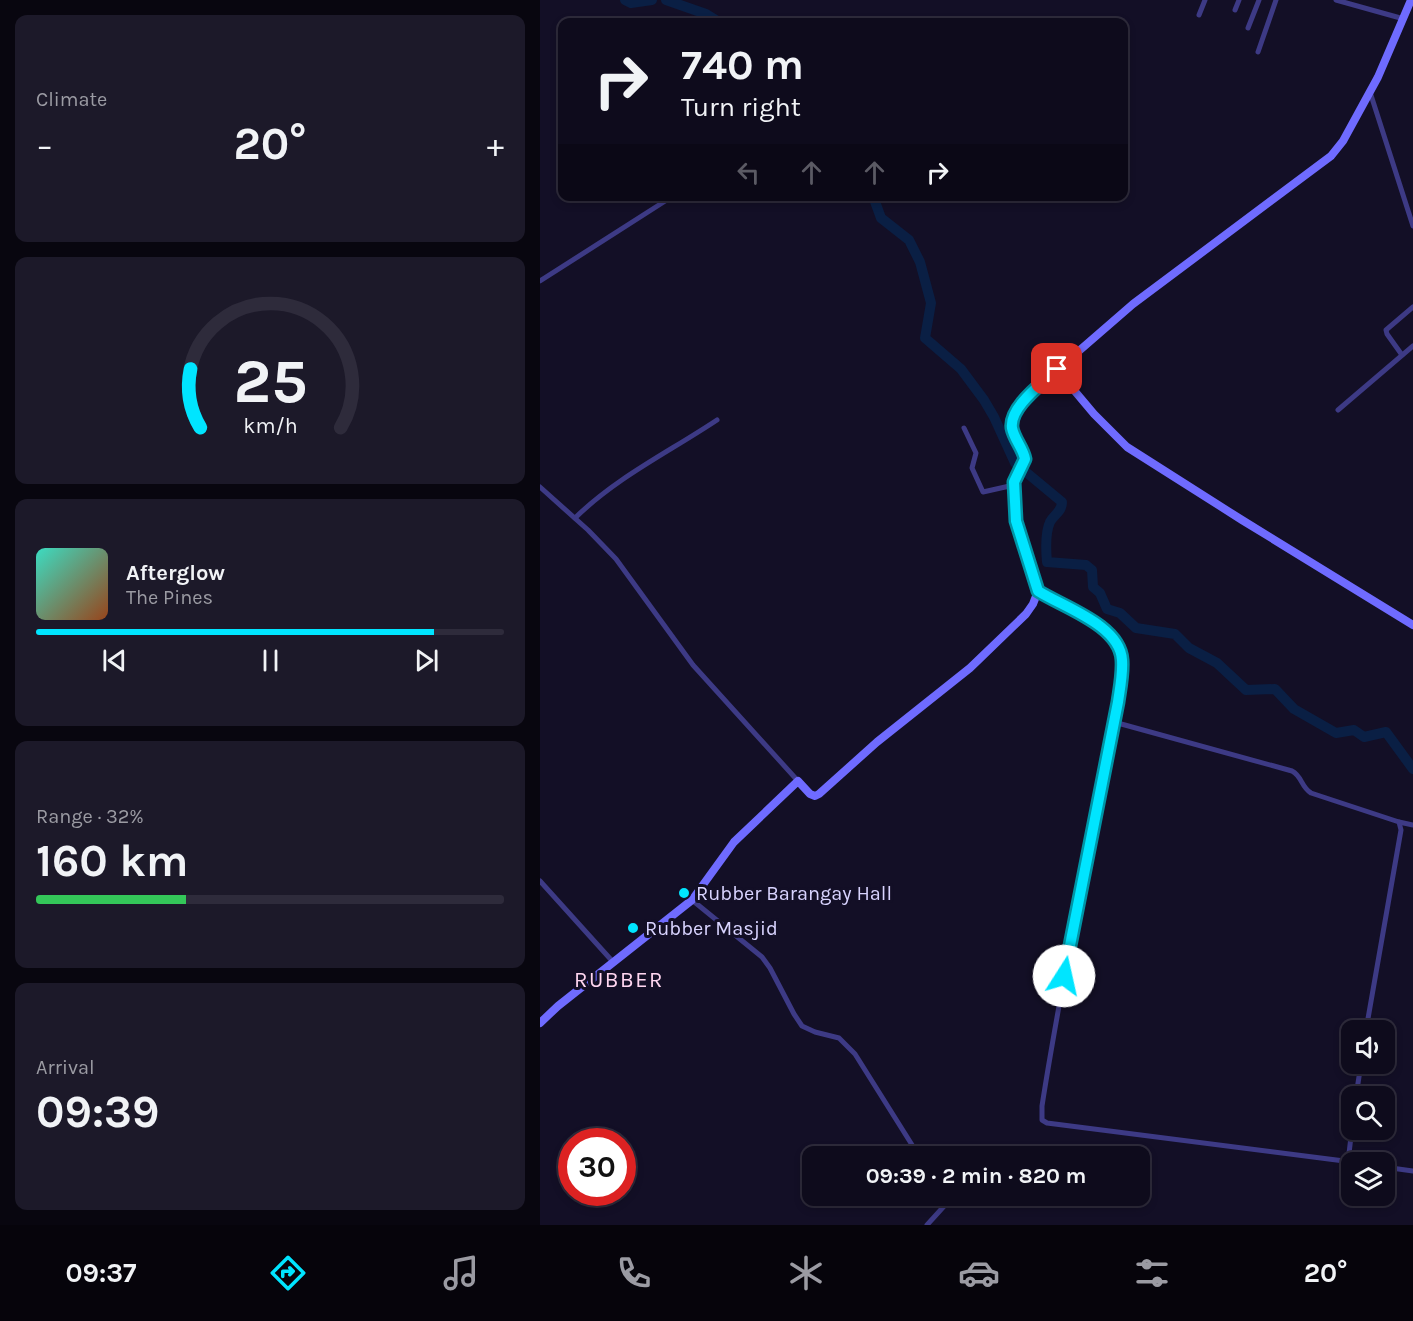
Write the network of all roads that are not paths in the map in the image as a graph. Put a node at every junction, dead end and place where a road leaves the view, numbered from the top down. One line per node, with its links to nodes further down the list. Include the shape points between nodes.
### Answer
1 (1204, 0): 8 (street)
2 (1239, 0): 7 (street)
3 (1259, 0): 10 (street)
4 (1276, 0): 11 (street)
5 (1336, 0): 9 (street)
6 (1411, 0): 9 (street)
7 (1235, 10)
8 (1199, 15)
9 (1404, 19): 12 (street)
10 (1248, 28)
11 (1258, 52)
12 (1370, 92): 14 (street); 19 (street, via 1331,156 1133,304)
13 (665, 201): 15 (street)
14 (1413, 226)
15 (540, 281)
16 (1413, 307): 18 (street, via 1386,330)
17 (1413, 346): 18 (street)
18 (1402, 355): 20 (street)
19 (1057, 369): 23 (street, via 1025,399 1013,417 1013,432 1025,456); 27 (street, via 1127,447)
20 (1338, 410)
21 (717, 420): 25 (street, via 597,497)
22 (964, 428): 23 (street, via 976,453 973,475 982,492)
23 (1014, 485): 26 (street, via 1018,530)
24 (540, 487): 25 (street)
25 (575, 518): 29 (street, via 619,563 693,665)
26 (1038, 591): 28 (street, via 1094,621 1117,644 1122,658); 29 (street, via 1026,614 970,668 877,741 819,794 810,794)
27 (1413, 625)
28 (1114, 722): 30 (street, via 1292,771 1311,793); 38 (street, via 1054,1031 1042,1120)
29 (798, 781): 33 (street, via 734,842)
30 (1400, 822): 31 (street); 35 (street)
31 (1413, 825)
32 (540, 881): 34 (street)
33 (692, 900): 34 (street); 37 (street, via 762,957 802,1026 842,1040 866,1070)
34 (614, 963): 36 (street)
35 (1368, 1020)
36 (540, 1023)
37 (913, 1146)
38 (1341, 1161)
39 (1395, 1169): 40 (street)
40 (1413, 1171)
41 (944, 1206): 42 (street)
42 (927, 1225)

